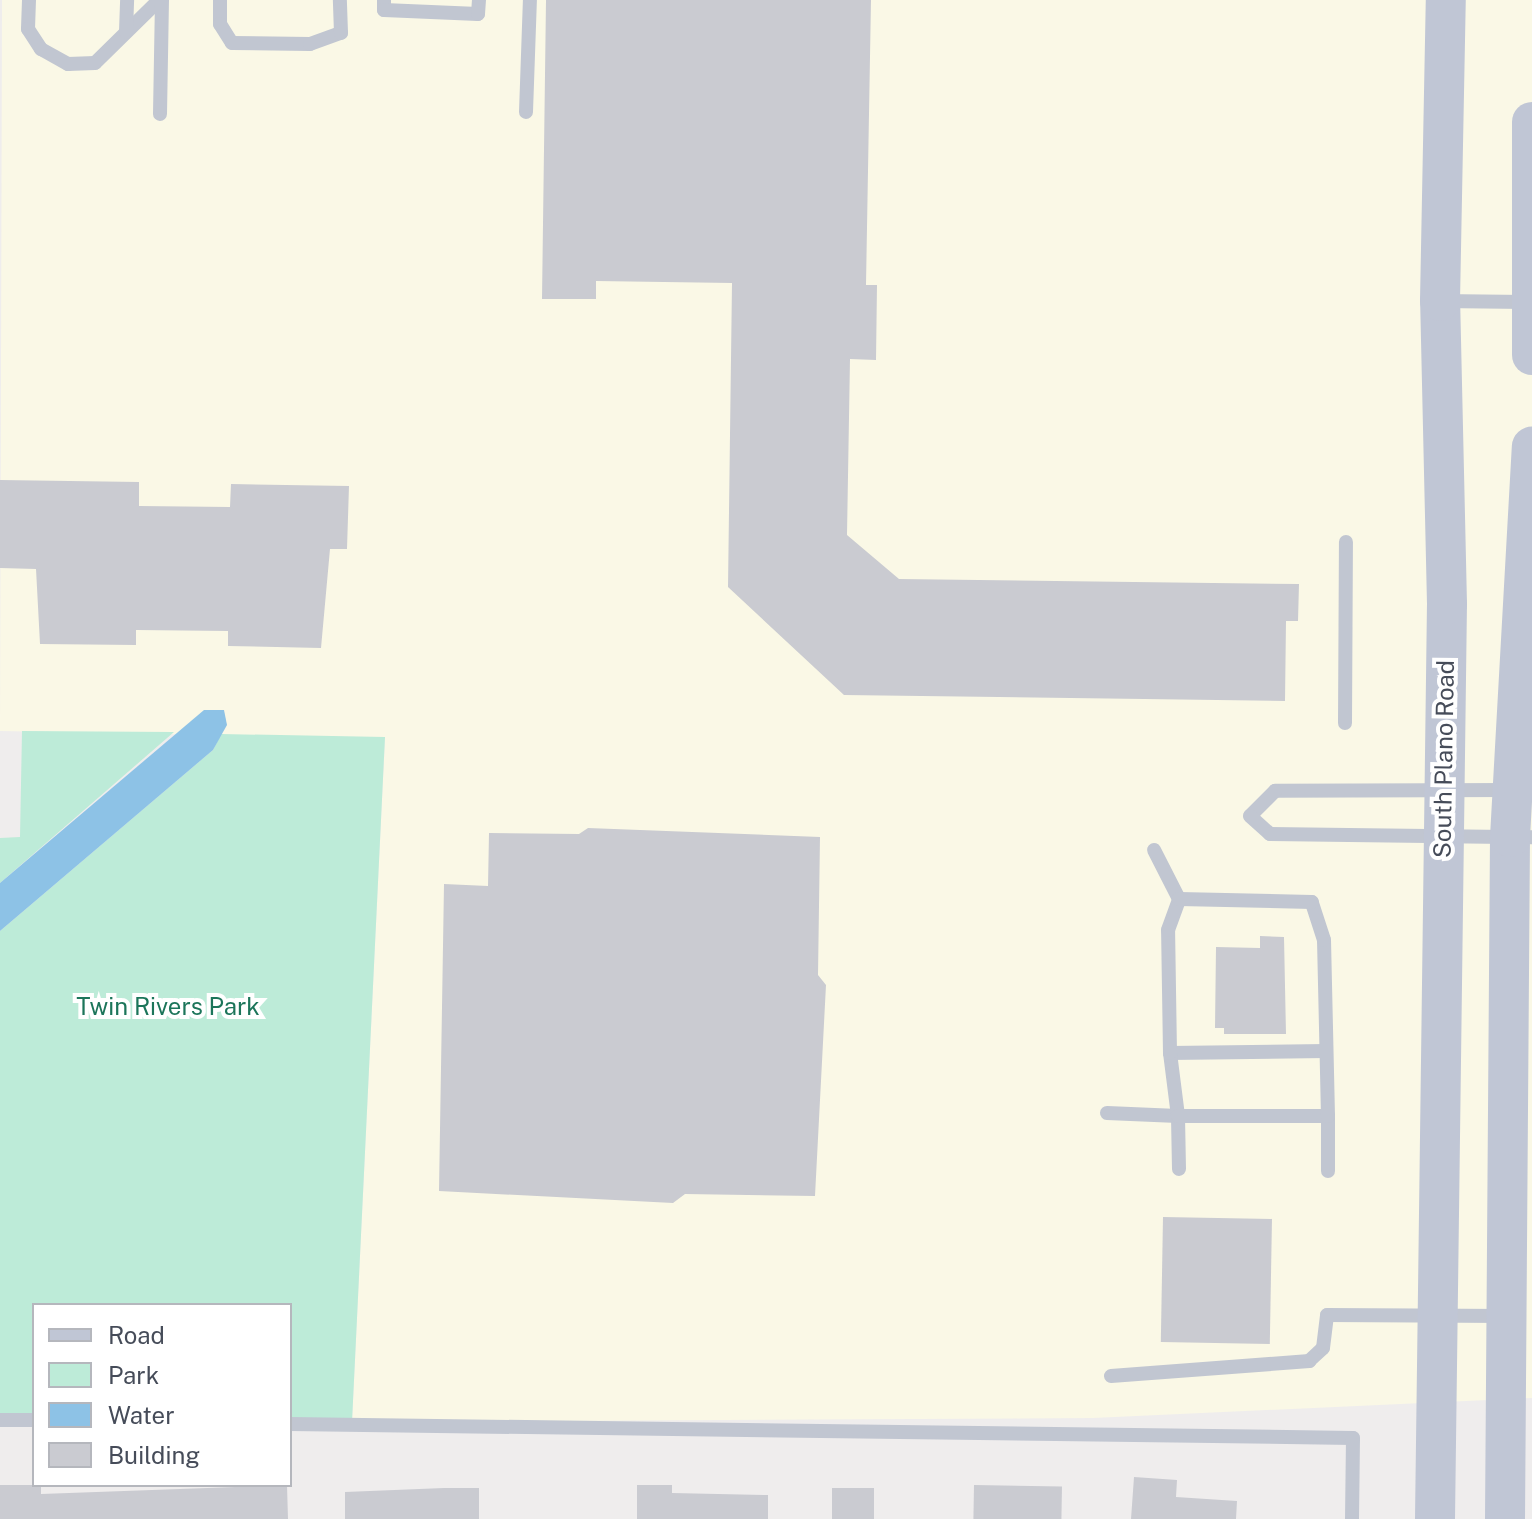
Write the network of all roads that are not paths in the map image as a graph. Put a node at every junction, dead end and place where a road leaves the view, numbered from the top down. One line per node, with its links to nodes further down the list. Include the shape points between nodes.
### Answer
1 (29, 0): 10 (lane, via 28,29 41,49 68,64 95,63)
2 (127, 0): 10 (lane)
3 (161, 0): 10 (lane); 12 (lane)
4 (220, 0): 5 (lane, via 220,24 232,43 310,44 341,33)
5 (340, 0)
6 (384, 0): 7 (lane, via 384,10 478,14)
7 (479, 0)
8 (530, 0): 11 (lane)
9 (1446, 0): 14 (main road, South Plano Road)
10 (126, 32)
11 (526, 112)
12 (160, 114)
13 (1532, 122): 15 (main road)
14 (1440, 301): 15 (lane); 20 (main road, South Plano Road, via 1447,604)
15 (1529, 302): 16 (main road)
16 (1532, 355)
17 (1532, 447): 21 (main road)
18 (1346, 542): 19 (lane)
19 (1345, 723)
20 (1443, 790): 21 (lane); 23 (main road, South Plano Road); 23 (lane, via 1275,791 1250,816 1270,834)
21 (1522, 790): 22 (main road)
22 (1521, 837): 23 (lane); 34 (main road)
23 (1442, 838): 33 (main road, South Plano Road)
24 (1154, 850): 25 (lane)
25 (1179, 899): 26 (lane, via 1312,902 1324,940); 27 (lane, via 1168,930)
26 (1326, 1051): 27 (lane); 30 (lane)
27 (1170, 1053): 29 (lane)
28 (1107, 1113): 29 (lane)
29 (1178, 1116): 30 (lane); 31 (lane)
30 (1328, 1116): 32 (lane)
31 (1179, 1169)
32 (1328, 1171)
33 (1437, 1313): 34 (lane); 35 (lane, via 1327,1315 1323,1348 1309,1361); 40 (main road, South Plano Road)
34 (1506, 1316): 41 (main road)
35 (1111, 1376)
36 (0, 1420): 37 (lane)
37 (32, 1420)
38 (292, 1424): 39 (lane, via 1353,1438)
39 (1352, 1519)
40 (1435, 1519)
41 (1505, 1519)

